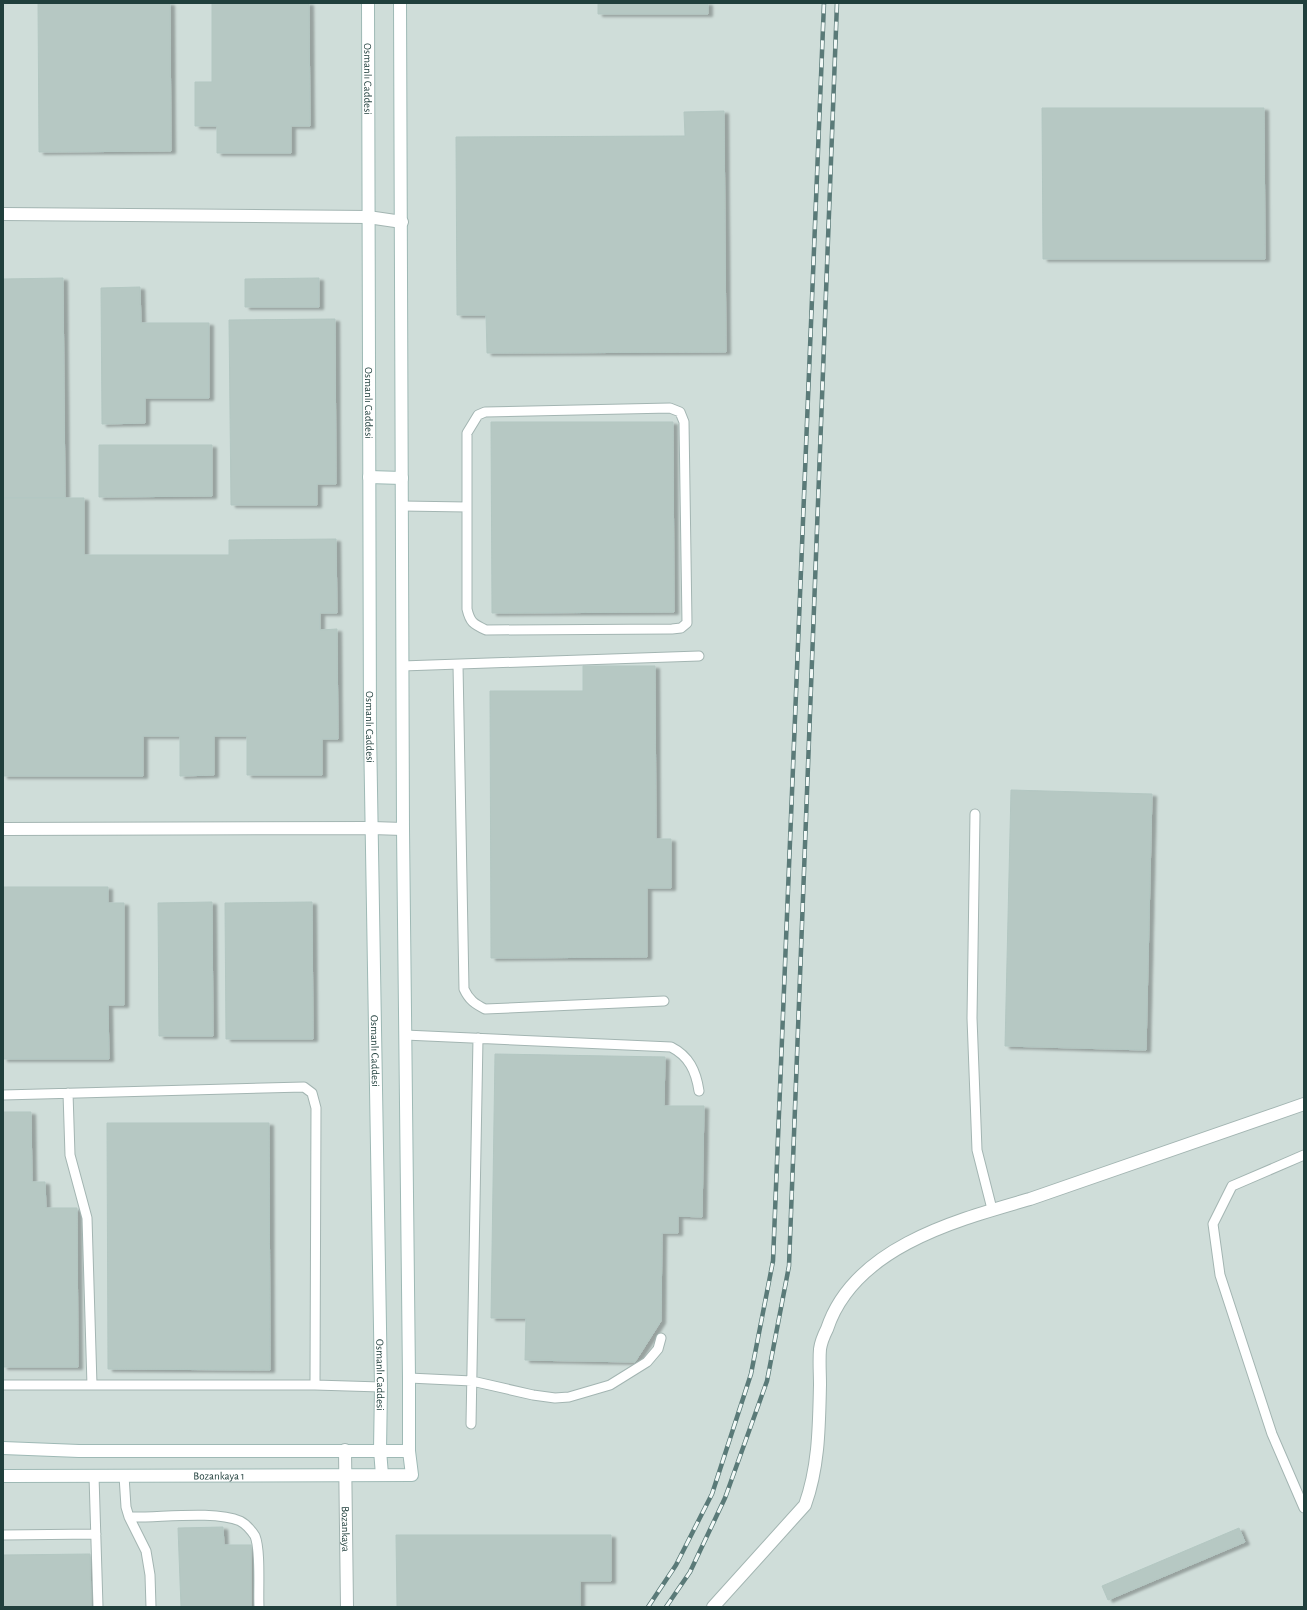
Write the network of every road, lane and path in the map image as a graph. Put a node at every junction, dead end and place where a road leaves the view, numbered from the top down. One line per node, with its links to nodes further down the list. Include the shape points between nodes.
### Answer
1 (368, 3): 4 (street, Osmanlı Caddesi)
2 (400, 3): 5 (street)
3 (3, 214): 4 (street)
4 (368, 217): 5 (street); 6 (street, Osmanlı Caddesi)
5 (402, 222): 7 (street)
6 (369, 477): 7 (street); 14 (street, Osmanlı Caddesi)
7 (402, 478): 8 (street)
8 (402, 506): 9 (lane); 12 (street)
9 (467, 507): 9 (lane, via 467,433 478,415 485,412 670,408 680,412 684,422 687,623 672,630 486,630 475,625 467,609)
10 (699, 656): 11 (lane)
11 (458, 665): 12 (lane); 17 (lane, via 464,989 468,996 472,1002 485,1009)
12 (402, 666): 16 (street)
13 (975, 814): 25 (lane, via 972,1018 977,1150)
14 (372, 828): 15 (street); 16 (street); 32 (street, Osmanlı Caddesi)
15 (3, 829)
16 (403, 829): 18 (street)
17 (664, 1001)
18 (405, 1034): 19 (lane); 27 (street)
19 (478, 1038): 20 (lane, via 671,1046 692,1064); 28 (lane)
20 (699, 1091)
21 (68, 1093): 22 (lane); 30 (lane, via 70,1155 87,1218); 31 (lane, via 304,1087 312,1093 316,1108)
22 (3, 1095)
23 (1304, 1104): 25 (street, via 1030,1199)
24 (1304, 1155): 43 (lane, via 1232,1186 1213,1224 1220,1275 1272,1434)
25 (992, 1209): 51 (street, via 924,1235 894,1250 871,1266 843,1295 831,1316 820,1348 818,1447 805,1505)
26 (661, 1338): 28 (lane, via 658,1348 647,1362 610,1385 569,1397 555,1398)
27 (410, 1378): 28 (lane); 37 (street)
28 (472, 1381): 33 (lane)
29 (3, 1385): 30 (lane)
30 (92, 1385): 31 (lane)
31 (314, 1385): 32 (lane)
32 (381, 1387): 36 (street, Osmanlı Caddesi)
33 (471, 1424)
34 (3, 1448): 35 (street, via 79,1451)
35 (345, 1450): 36 (street); 42 (street, Bozankaya)
36 (380, 1450): 37 (street); 38 (street, Osmanlı Caddesi)
37 (409, 1451): 38 (street, Bozankaya 1, via 412,1475)
38 (382, 1475): 42 (street, Bozankaya 1)
39 (3, 1476): 40 (street, Bozankaya 1)
40 (94, 1476): 41 (street, Bozankaya 1); 45 (lane)
41 (124, 1476): 42 (street, Bozankaya 1); 44 (lane)
42 (345, 1476): 50 (street, Bozankaya)
43 (1304, 1508)
44 (129, 1517): 48 (lane, via 146,1551); 49 (lane, via 213,1516 231,1518 245,1524 255,1537 258,1548)
45 (96, 1534): 46 (lane); 47 (lane)
46 (3, 1535)
47 (98, 1607)
48 (151, 1607)
49 (259, 1607)
50 (347, 1607)
51 (713, 1607)

